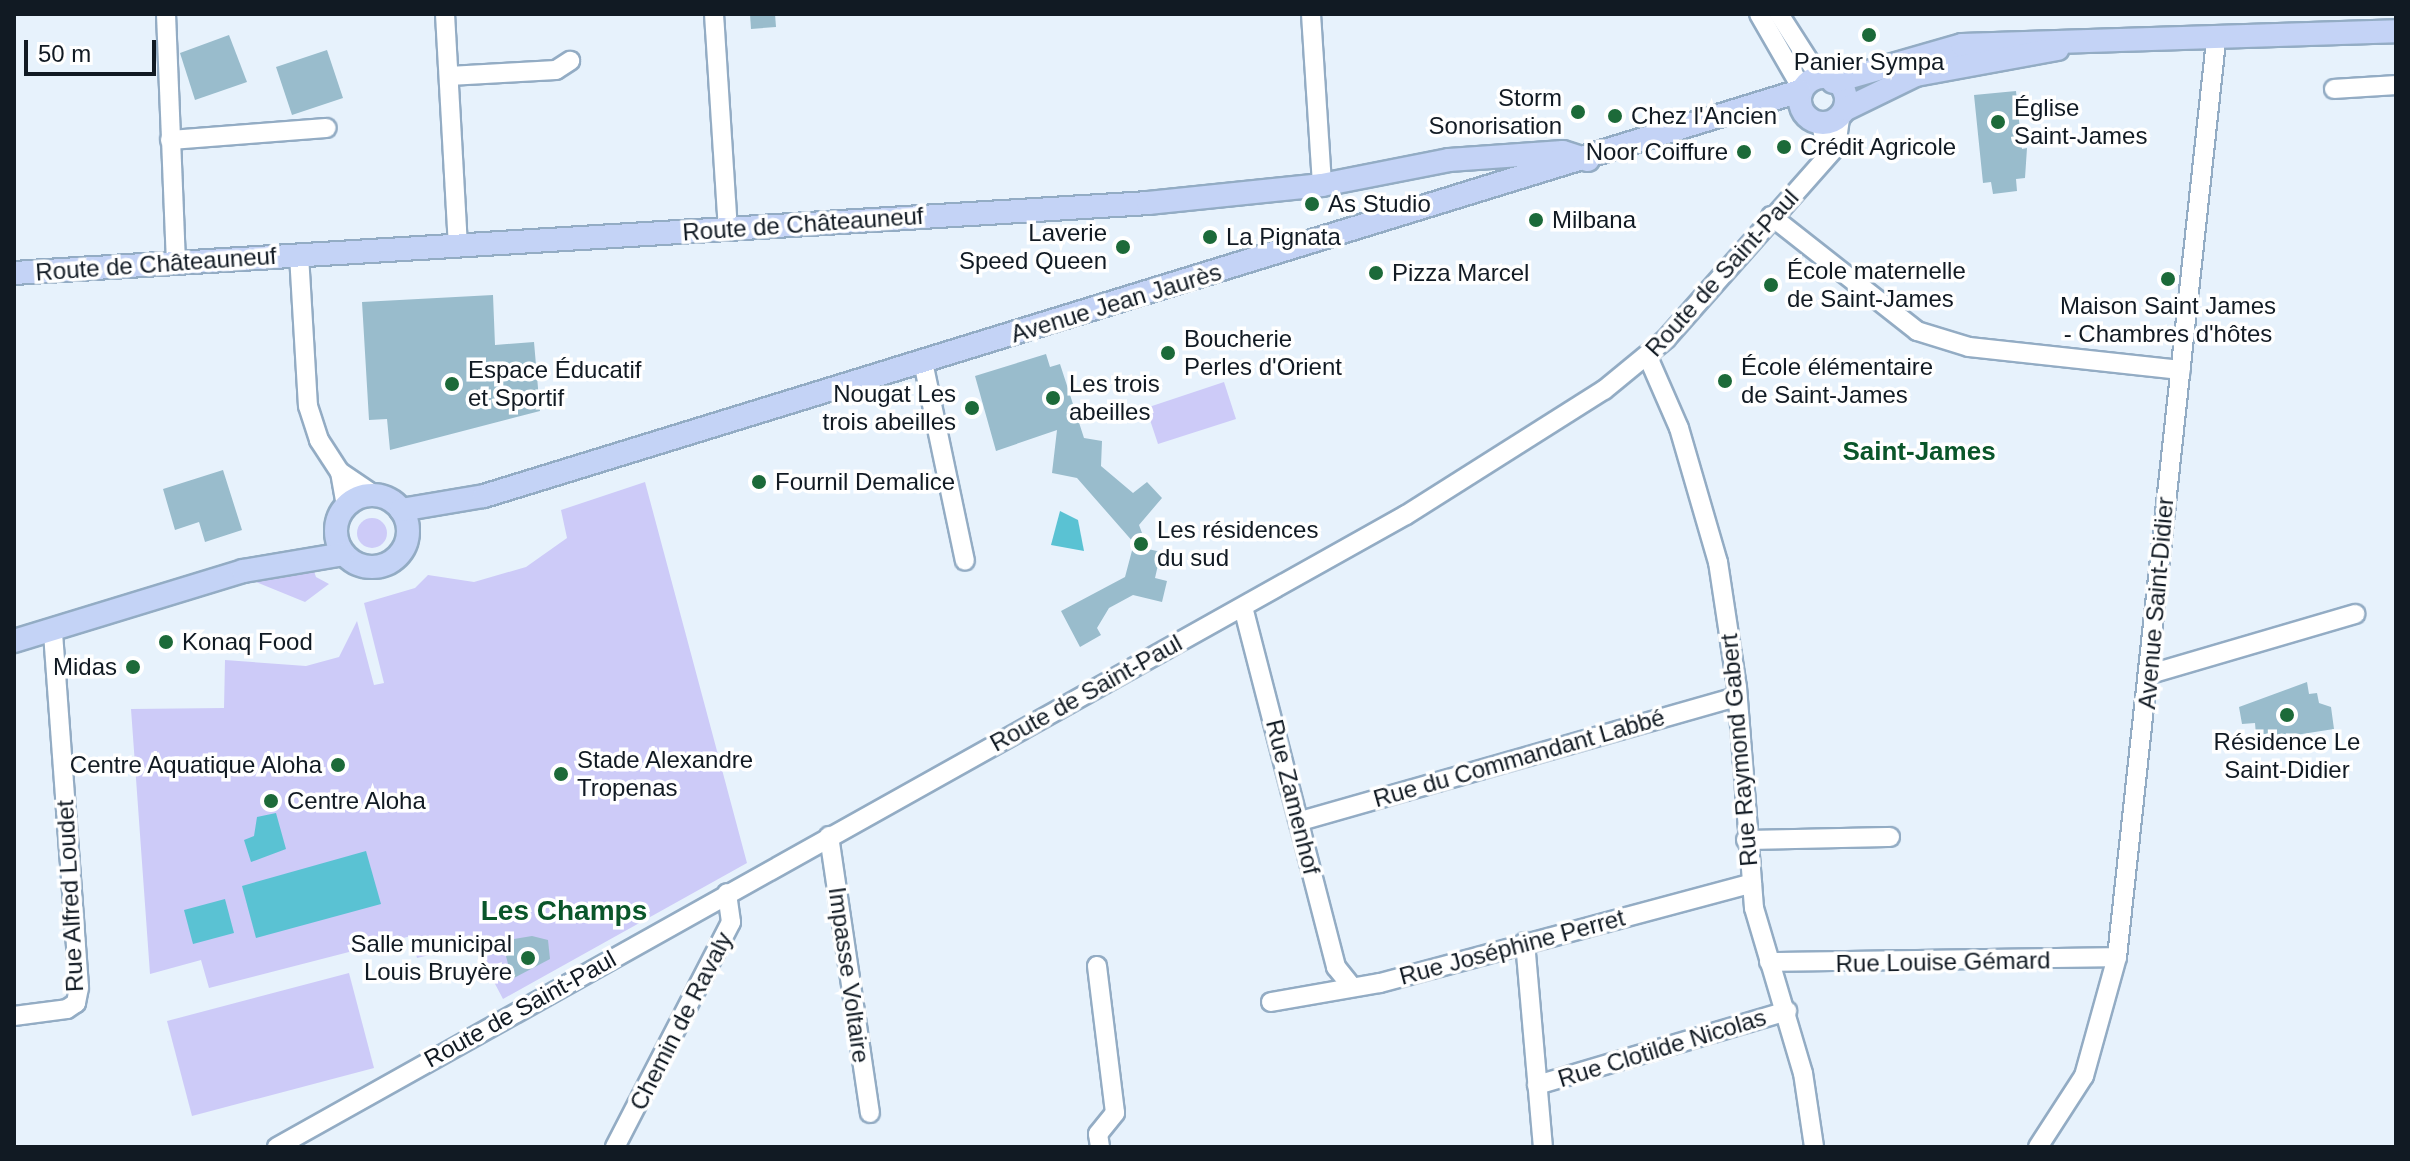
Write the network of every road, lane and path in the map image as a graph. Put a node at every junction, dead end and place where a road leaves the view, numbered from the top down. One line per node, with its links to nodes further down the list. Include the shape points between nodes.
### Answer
1 (166, 14): 15 (street)
2 (445, 14): 10 (street)
3 (714, 14): 19 (street)
4 (1311, 14): 17 (street)
5 (1759, 14): 13 (street)
6 (1779, 14): 13 (street)
7 (2396, 31): 8 (main road, Avenue Jean Jaurès)
8 (2216, 41): 13 (main road, Avenue Jean Jaurès, via 2072,45 2028,59 1916,75); 26 (street, Avenue Saint-Didier)
9 (570, 61): 10 (street, via 556,70)
10 (449, 76): 20 (street)
11 (2396, 85): 12 (street)
12 (2334, 89)
13 (1821, 100): 16 (main road, Avenue Jean Jaurès, via 1747,110); 18 (street, Route de Saint-Paul, via 1827,153)
14 (327, 128): 15 (street)
15 (170, 140): 22 (street)
16 (1588, 160): 17 (main road, Route de Châteauneuf, via 1563,152 1449,160); 25 (main road, Avenue Jean Jaurès)
17 (1322, 185): 19 (main road, Route de Châteauneuf, via 1148,203)
18 (1771, 216): 24 (street, Route de Saint-Paul); 26 (street, via 1917,331 1969,347)
19 (728, 229): 20 (main road, Route de Châteauneuf)
20 (458, 245): 21 (main road, Route de Châteauneuf)
21 (299, 255): 22 (main road, Route de Châteauneuf); 27 (street, via 308,406 319,440)
22 (176, 261): 23 (main road, Route de Châteauneuf)
23 (14, 273)
24 (1648, 357): 37 (street, Route de Saint-Paul, via 1406,515); 42 (street, Rue Raymond Gabert, via 1679,428 1718,562)
25 (923, 362): 29 (main road, Avenue Jean Jaurès); 35 (street)
26 (2181, 370): 41 (street, Avenue Saint-Didier)
27 (340, 472): 28 (street); 30 (street)
28 (374, 495): 30 (main road); 31 (main road)
29 (484, 496): 31 (main road, Avenue Jean Jaurès); 33 (main road, Avenue Jean Jaurès)
30 (346, 506): 32 (main road)
31 (401, 510): 33 (main road)
32 (336, 530): 34 (main road); 36 (main road)
33 (407, 534): 34 (main road, via 401,552 384,565 362,566)
34 (343, 554): 36 (main road)
35 (965, 561)
36 (243, 571): 39 (main road)
37 (1243, 607): 43 (street, Rue Zamenhof); 44 (street, Route de Saint-Paul)
38 (2355, 614): 41 (street)
39 (53, 629): 40 (main road); 56 (street, Rue Alfred Loudet, via 79,987 76,1003 67,1009)
40 (14, 641)
41 (2150, 674): 50 (street, Avenue Saint-Didier)
42 (1737, 697): 43 (street, Rue du Commandant Labbé); 46 (street, Rue Raymond Gabert)
43 (1301, 821): 53 (street, Rue Zamenhof, via 1336,967)
44 (829, 836): 48 (street, Route de Saint-Paul); 58 (street, Impasse Voltaire)
45 (1890, 837): 46 (street)
46 (1746, 840): 47 (street, Rue Raymond Gabert)
47 (1752, 883): 49 (street, Rue Joséphine Perret); 51 (street, Rue Raymond Gabert)
48 (727, 893): 59 (street, Route de Saint-Paul); 60 (street, Chemin de Ravaly, via 731,922)
49 (1525, 942): 53 (street, Rue Joséphine Perret, via 1365,987); 57 (street)
50 (2117, 957): 51 (street, Rue Louise Gémard); 64 (street, Avenue Saint-Didier, via 2084,1076)
51 (1769, 962): 55 (street, Rue Raymond Gabert)
52 (1097, 966): 61 (street, via 1115,1113 1098,1134)
53 (1350, 984): 54 (street, Rue Joséphine Perret)
54 (1271, 1002)
55 (1787, 1011): 57 (street, Rue Clotilde Nicolas); 63 (street, Rue Raymond Gabert)
56 (14, 1016)
57 (1537, 1085): 62 (street)
58 (870, 1113)
59 (277, 1147)
60 (615, 1147)
61 (1100, 1147)
62 (1543, 1147)
63 (1814, 1147)
64 (2038, 1147)

